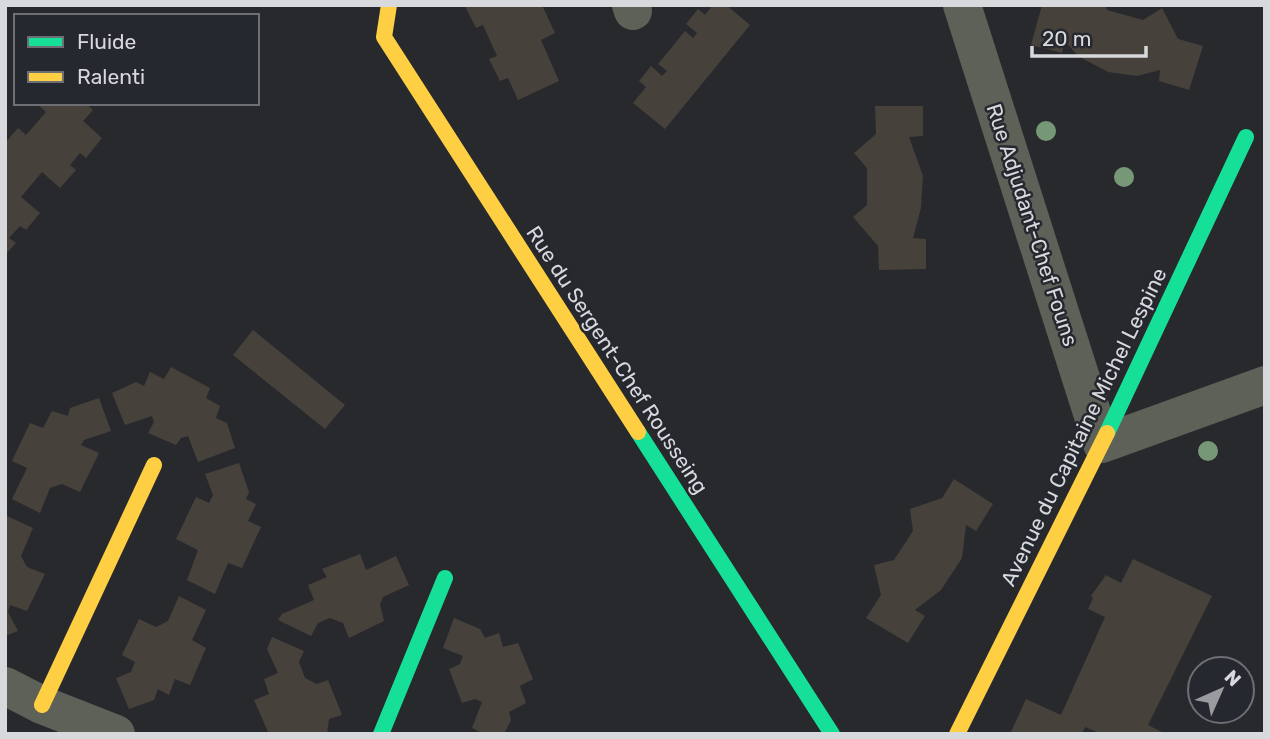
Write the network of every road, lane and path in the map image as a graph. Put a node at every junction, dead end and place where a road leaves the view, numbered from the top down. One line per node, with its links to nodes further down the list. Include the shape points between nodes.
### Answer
1 (389, 5): 12 (street, Rue du Sergent-Chef Rousseing, via 384,37)
2 (962, 5): 5 (street, Rue Adjudant-Chef Founs)
3 (1246, 137): 5 (street, Avenue du Capitaine Michel Lespine)
4 (1265, 385): 5 (street)
5 (1102, 444): 13 (street, Avenue du Capitaine Michel Lespine)
6 (154, 465): 9 (street)
7 (445, 578): 11 (street)
8 (5, 686): 9 (street)
9 (42, 705): 10 (street)
10 (116, 734)
11 (381, 734)
12 (832, 734)
13 (957, 734)

